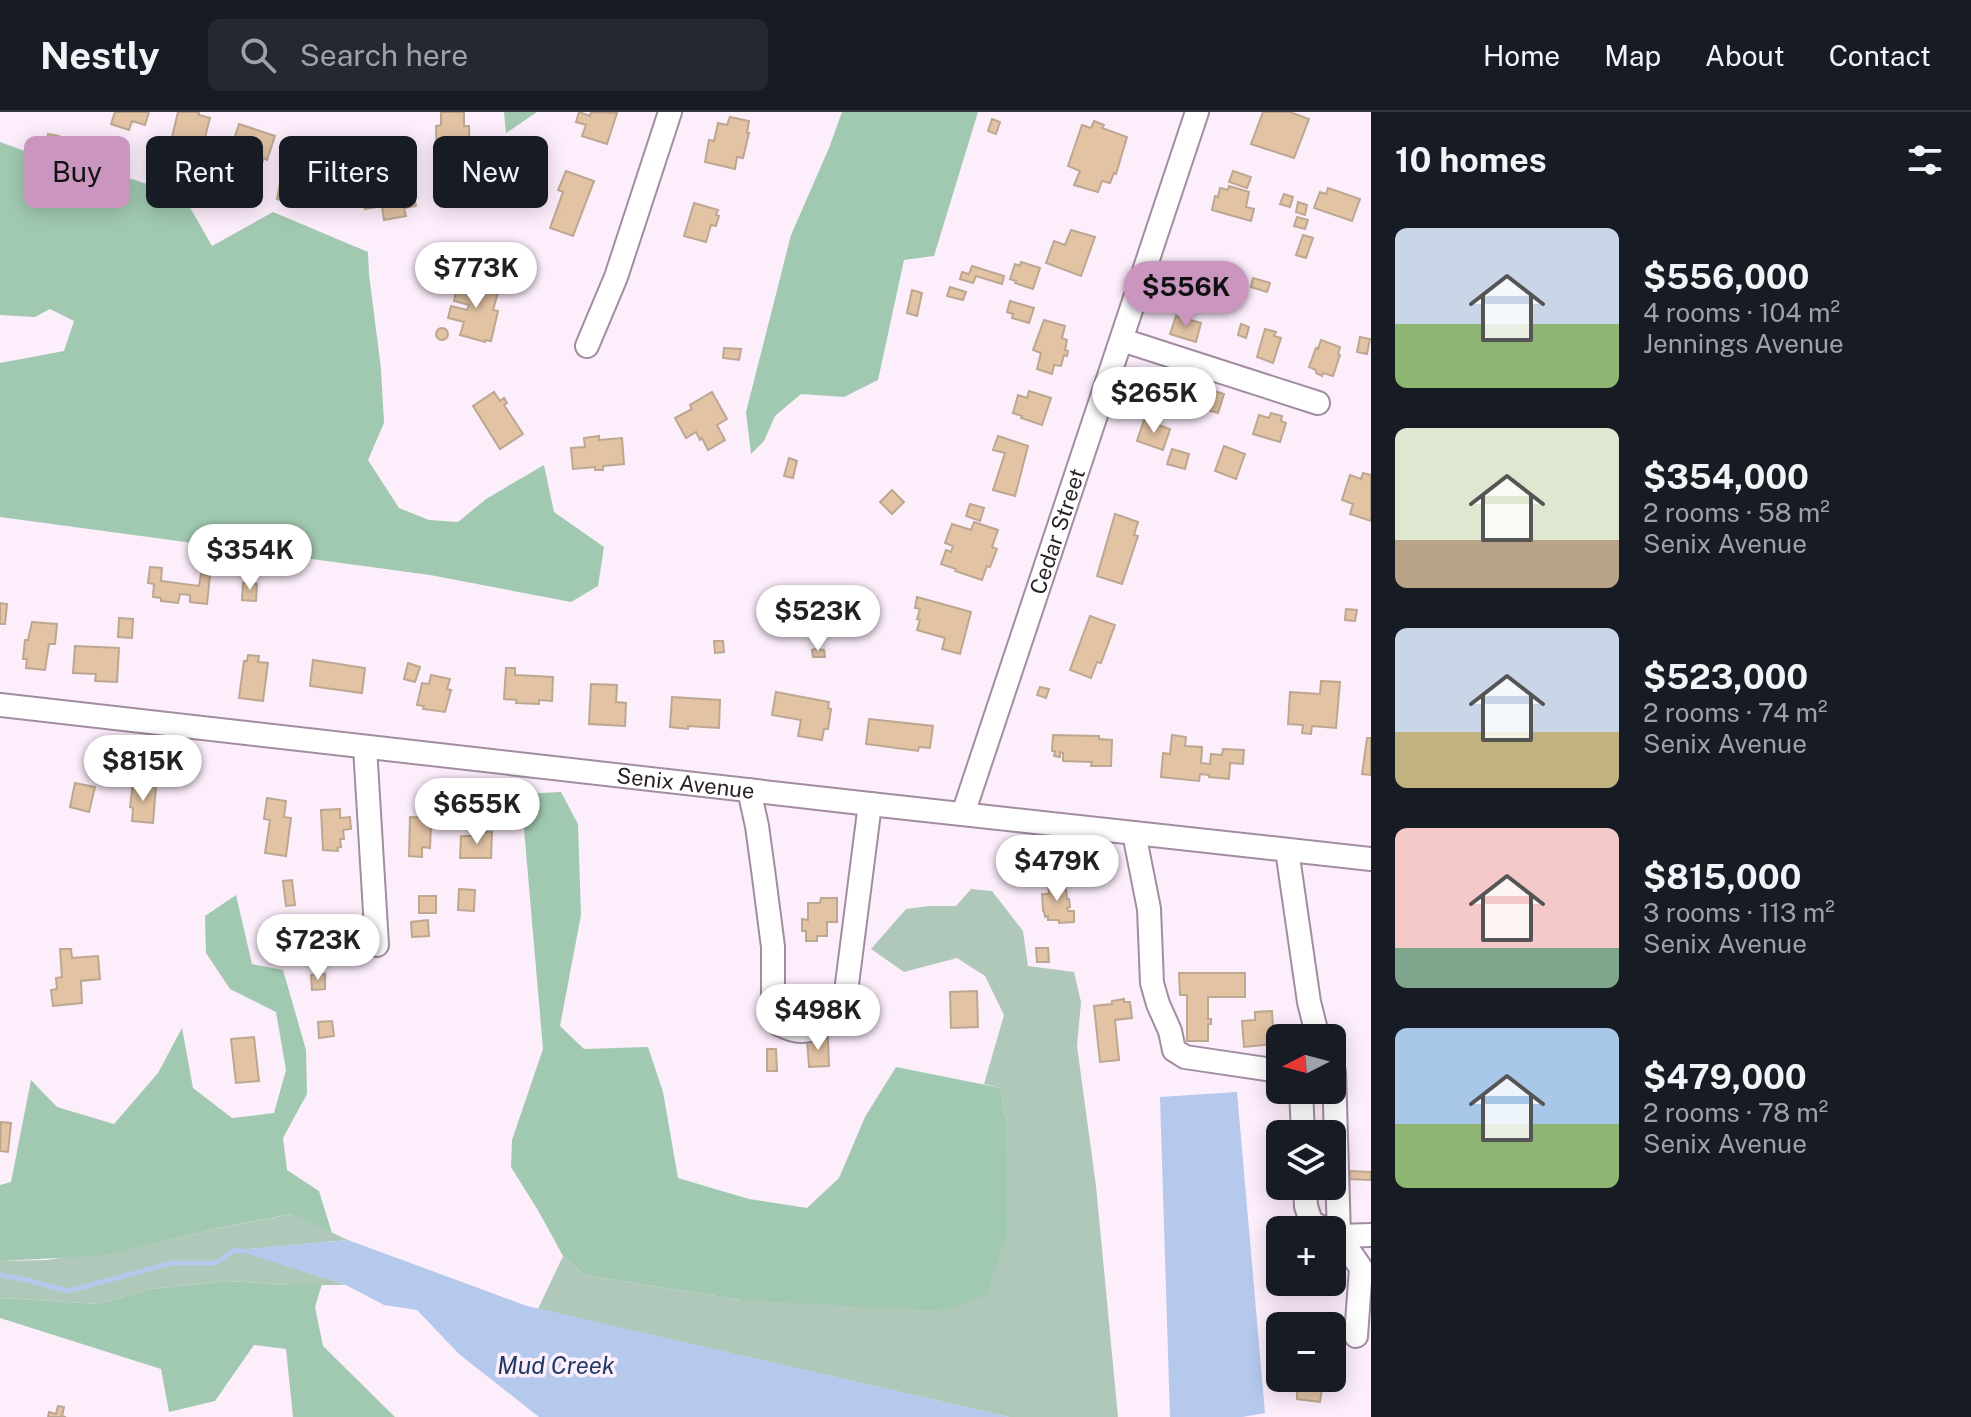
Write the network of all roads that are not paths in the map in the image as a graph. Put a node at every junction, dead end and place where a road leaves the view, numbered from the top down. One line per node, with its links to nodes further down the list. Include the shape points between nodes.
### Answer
1 (670, 112): 4 (street, via 616,277)
2 (1197, 112): 3 (street, Cedar Street)
3 (1122, 340): 5 (street); 10 (street, Cedar Street)
4 (587, 346)
5 (1318, 403)
6 (0, 705): 7 (street, Senix Avenue)
7 (365, 747): 8 (street, Senix Avenue); 14 (street)
8 (749, 790): 9 (street, Senix Avenue); 9 (street, via 773,947 773,1002 779,1024 793,1032 835,1019 846,992)
9 (870, 804): 10 (street, Senix Avenue)
10 (963, 814): 11 (street, Senix Avenue)
11 (1134, 833): 12 (street, Senix Avenue); 16 (street, via 1149,909 1152,983 1174,1050 1185,1057)
12 (1287, 850): 13 (street, Senix Avenue); 15 (street)
13 (1371, 859)
14 (377, 945)
15 (1314, 1024)
16 (1266, 1069)
17 (1334, 1104): 18 (street)
18 (1332, 1216)
19 (1346, 1234): 20 (street)
20 (1371, 1235)
21 (1346, 1250): 22 (street, via 1361,1268)
22 (1356, 1336)

